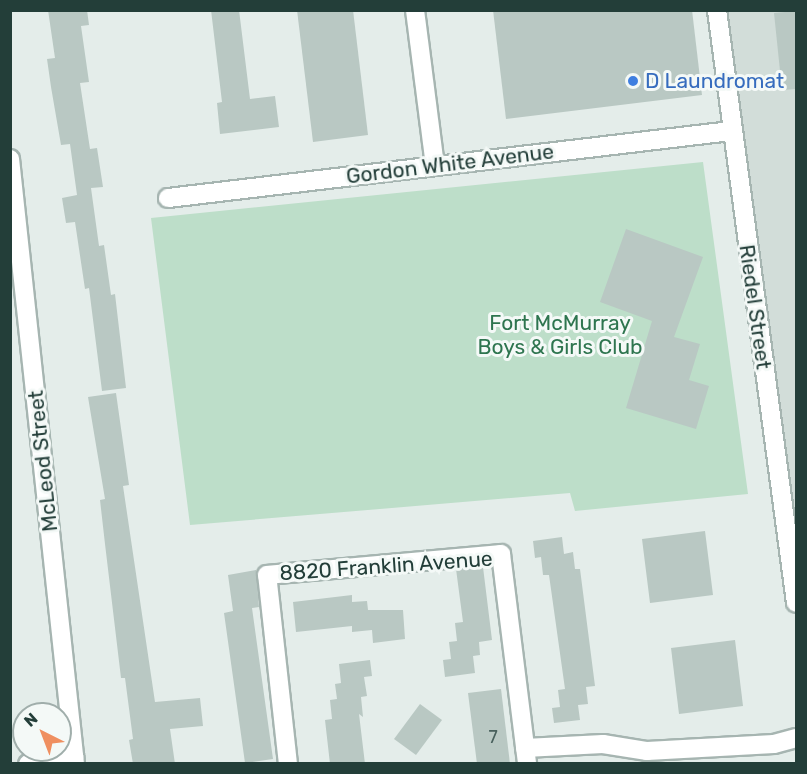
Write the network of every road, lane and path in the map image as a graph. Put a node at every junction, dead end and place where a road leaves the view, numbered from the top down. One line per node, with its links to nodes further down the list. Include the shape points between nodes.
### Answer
1 (415, 10): 5 (street)
2 (717, 10): 3 (street, Riedel Street)
3 (731, 131): 5 (street, Gordon White Avenue); 7 (street, Riedel Street)
4 (10, 159): 10 (street, McLeod Street)
5 (435, 166): 6 (street, Gordon White Avenue)
6 (168, 198)
7 (796, 603)
8 (796, 738): 9 (street, 8820 Franklin Avenue, via 774,744 648,752 603,744)
9 (526, 756): 12 (street, 8820 Franklin Avenue, via 501,554 267,575)
10 (75, 760): 11 (street)
11 (28, 764)
12 (288, 764)

